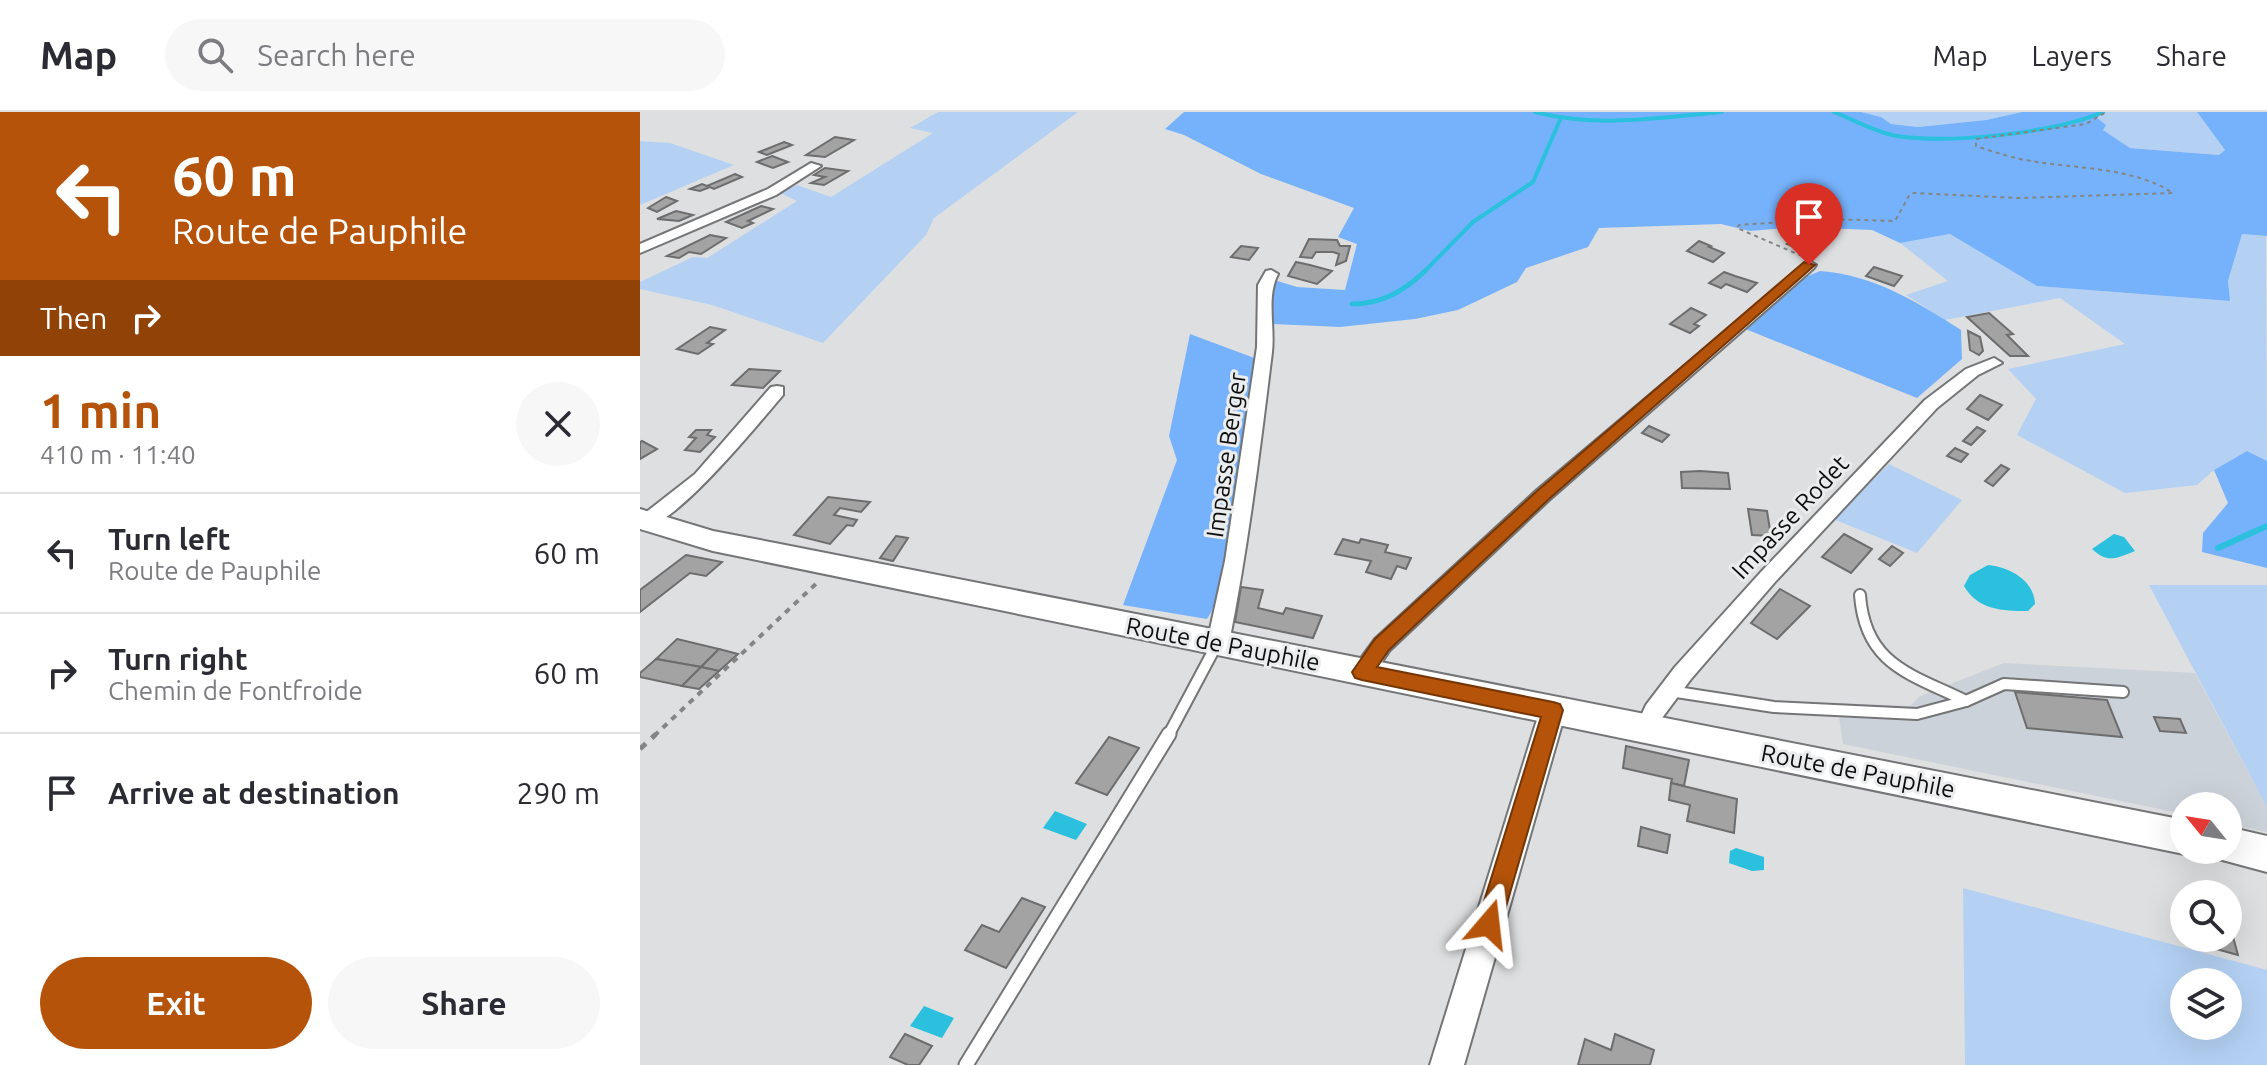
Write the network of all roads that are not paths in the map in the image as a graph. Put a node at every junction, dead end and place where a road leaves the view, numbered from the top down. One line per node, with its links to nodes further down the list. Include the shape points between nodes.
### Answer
1 (815, 166): 2 (street, via 772,192)
2 (640, 249)
3 (1809, 265): 10 (street, via 1514,521 1382,645)
4 (1271, 274): 9 (street, Impasse Berger, via 1265,285 1265,347 1240,529)
5 (1994, 363): 11 (street, Impasse Rodet, via 1972,372 1931,404 1768,577)
6 (777, 391): 7 (street, via 701,478)
7 (644, 520): 9 (main road, Route de Pauphile, via 713,541)
8 (1860, 595): 13 (lane, via 1863,626 1879,650)
9 (1218, 643): 10 (main road, Route de Pauphile); 19 (lane, via 1181,714)
10 (1362, 672): 14 (main road, Route de Pauphile)
11 (1670, 691): 13 (lane, via 1774,707 1855,712 1917,714); 15 (street, Impasse Rodet)
12 (2123, 692): 13 (lane, via 2004,684)
13 (1966, 701)
14 (1553, 710): 15 (main road, Route de Pauphile); 20 (street)
15 (1646, 729): 16 (main road, Route de Pauphile)
16 (2170, 834)
17 (2242, 848): 18 (main road)
18 (2267, 854)
19 (966, 1065)
20 (1447, 1065)

